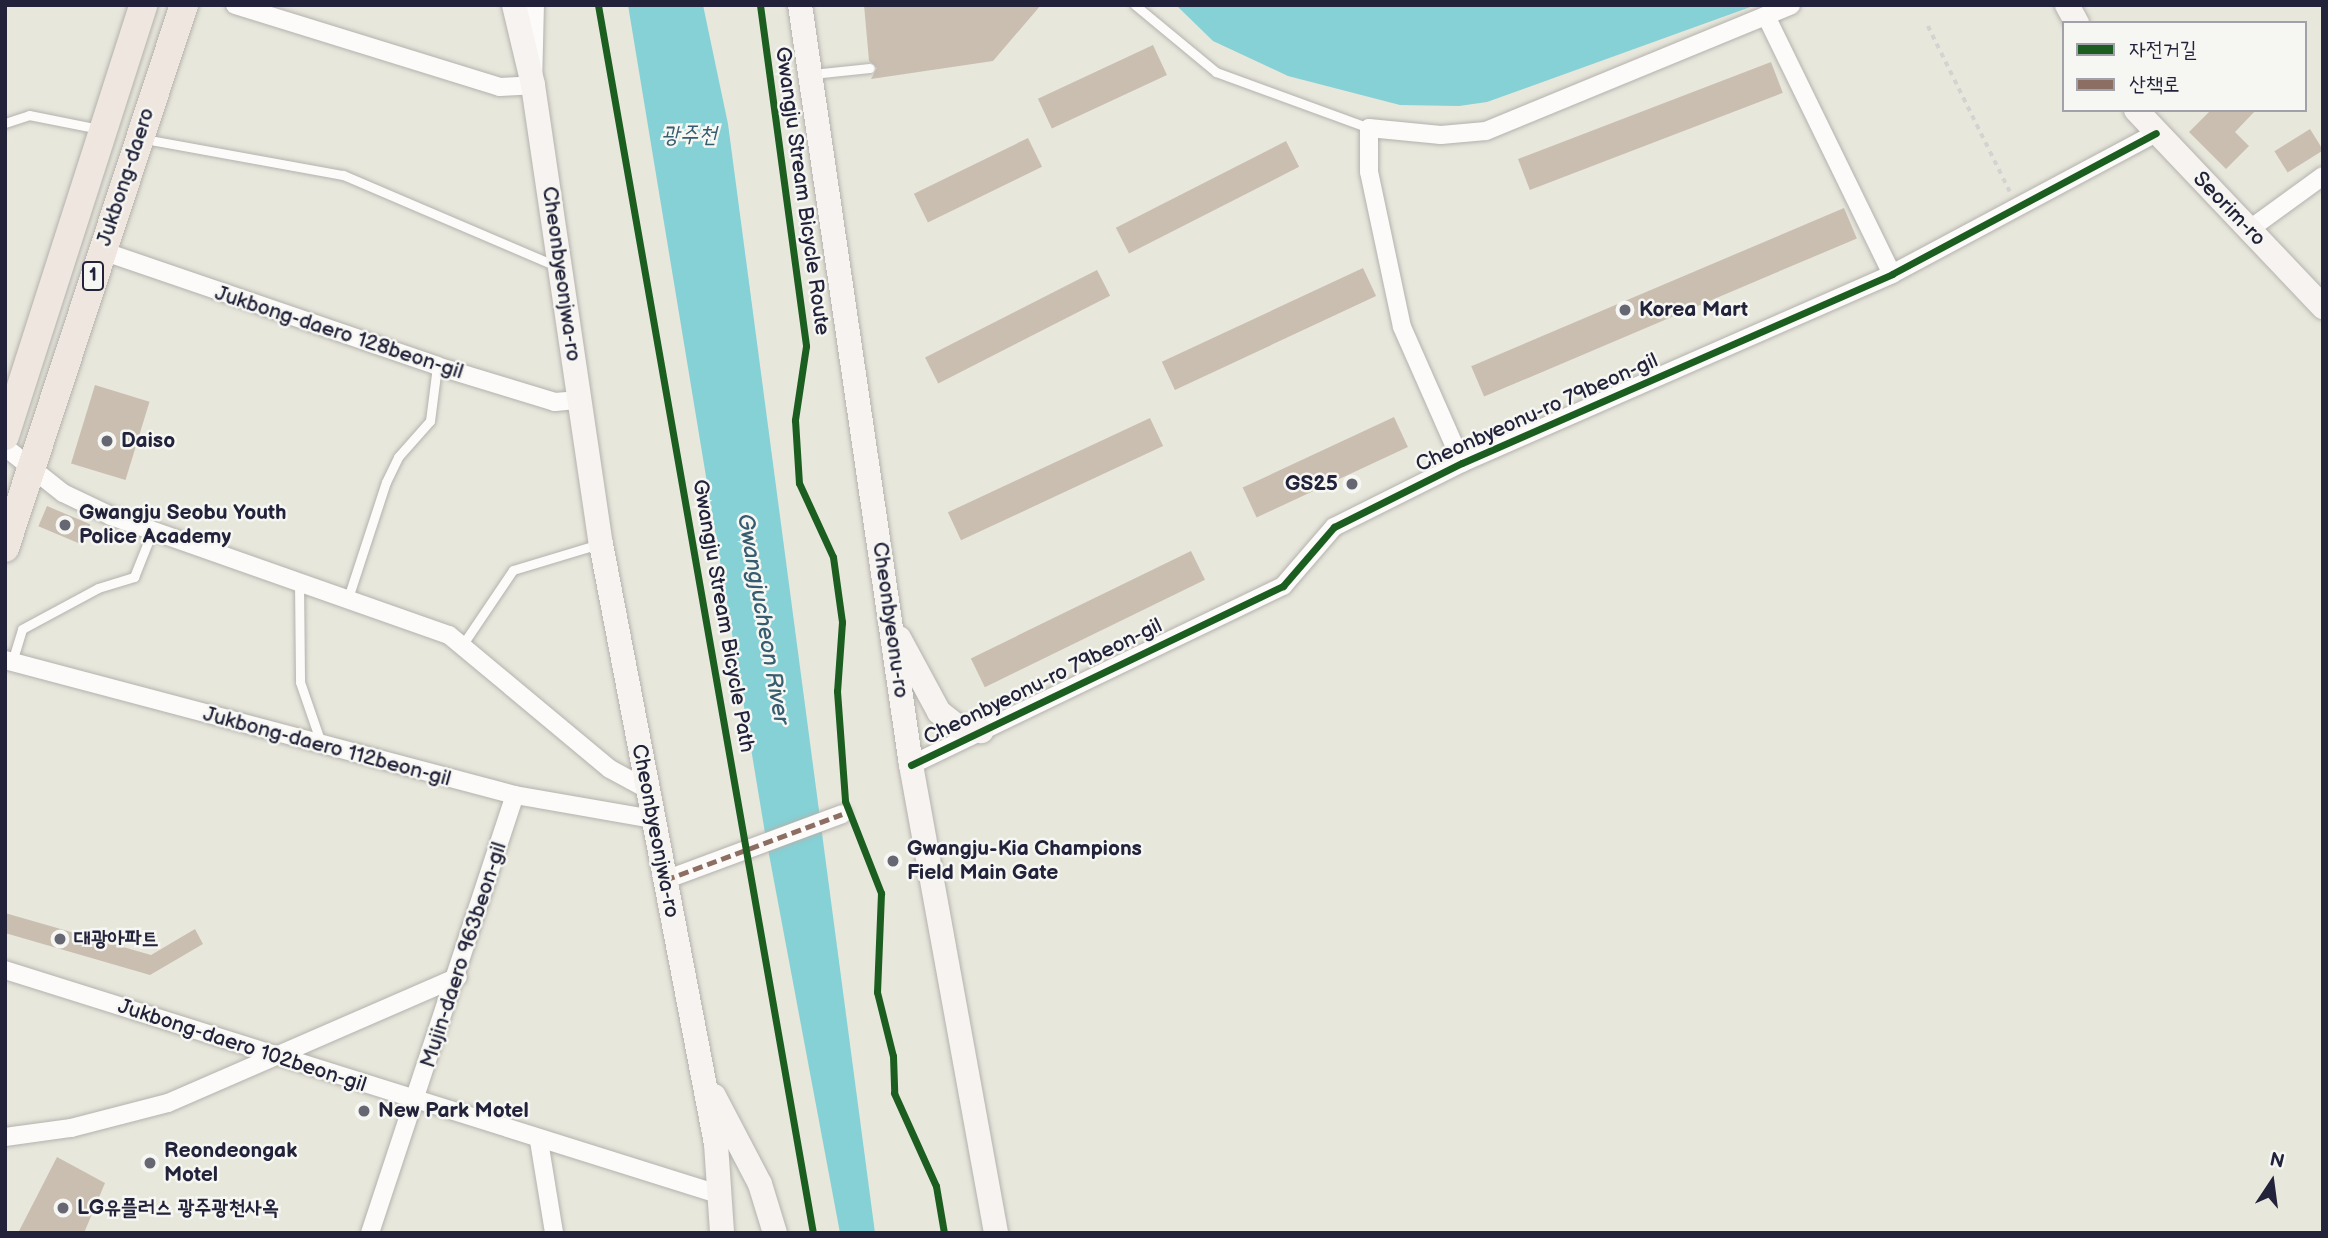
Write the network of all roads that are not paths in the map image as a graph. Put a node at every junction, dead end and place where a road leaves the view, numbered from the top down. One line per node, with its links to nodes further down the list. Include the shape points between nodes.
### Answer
1 (143, 5): 18 (main road, Jukbong-daero / 1)
2 (184, 5): 20 (main road, Jukbong-daero / 1)
3 (235, 5): 14 (street, via 500,87)
4 (514, 5): 14 (street, Cheonbyeonjwa-ro)
5 (535, 5): 14 (street)
6 (800, 5): 13 (street, Cheonbyeonu-ro)
7 (1135, 5): 17 (lane, via 1216,72)
8 (1791, 5): 10 (street)
9 (2067, 5): 11 (street)
10 (1766, 16): 17 (street, via 1486,131 1441,135); 25 (street)
11 (2076, 21)
12 (870, 68): 13 (lane)
13 (810, 74): 38 (street, Cheonbyeonu-ro)
14 (533, 85): 24 (street, Cheonbyeonjwa-ro)
15 (2138, 112): 19 (street, Seorim-ro)
16 (5, 123): 18 (lane, via 29,115)
17 (1369, 128): 31 (street, via 1368,172 1399,317)
18 (102, 130): 29 (main road, Jukbong-daero / 1)
19 (2156, 133): 22 (street, Seorim-ro); 25 (street, Cheonbyeonu-ro 79beon-gil)
20 (139, 138): 23 (main road, Jukbong-daero / 1); 24 (lane, via 343,175 457,219)
21 (2323, 176): 22 (street)
22 (2250, 229): 26 (street, Seorim-ro)
23 (102, 251): 27 (street, Jukbong-daero 128beon-gil); 32 (main road, Jukbong-daero / 1)
24 (561, 269): 28 (street, Cheonbyeonjwa-ro)
25 (1892, 274): 31 (street, Cheonbyeonu-ro 79beon-gil)
26 (2323, 307)
27 (437, 366): 28 (street, Jukbong-daero 128beon-gil, via 555,402); 37 (lane, via 430,421 386,482)
28 (579, 400): 34 (street, Cheonbyeonjwa-ro)
29 (5, 436)
30 (5, 447): 32 (street)
31 (1462, 463): 41 (street, Cheonbyeonu-ro 79beon-gil, via 1334,527 1283,586)
32 (31, 468): 33 (street, via 82,504); 35 (main road, Jukbong-daero / 1)
33 (152, 532): 36 (street); 40 (lane, via 134,577 98,588 22,629)
34 (601, 544): 39 (lane, via 513,570); 44 (street, Cheonbyeonjwa-ro)
35 (5, 548)
36 (299, 580): 37 (street); 42 (lane, via 300,681)
37 (348, 598): 39 (street, via 428,624)
38 (889, 618): 41 (street, via 939,712 957,726); 43 (street, Cheonbyeonu-ro)
39 (463, 644): 44 (street, via 610,769)
40 (9, 661): 42 (street, Jukbong-daero 112beon-gil)
41 (982, 731): 43 (street, Cheonbyeonu-ro 79beon-gil)
42 (322, 747): 45 (street, Jukbong-daero 112beon-gil)
43 (911, 765): 57 (street, Cheonbyeonu-ro)
44 (647, 789): 47 (street, Cheonbyeonjwa-ro)
45 (515, 795): 47 (street, Jukbong-daero 112beon-gil); 50 (street, Mujin-daero 963beon-gil)
46 (842, 814): 48 (street)
47 (652, 819): 48 (street, Cheonbyeonjwa-ro)
48 (664, 880): 52 (street, Cheonbyeonjwa-ro)
49 (5, 970): 51 (street, Jukbong-daero 102beon-gil)
50 (458, 977): 51 (street); 53 (street, Mujin-daero 963beon-gil)
51 (271, 1056): 53 (street, Jukbong-daero 102beon-gil); 54 (street, via 168,1103 83,1126)
52 (703, 1077): 56 (street, Cheonbyeonjwa-ro); 61 (street, Cheonbyeonjwa-ro, via 755,1174)
53 (417, 1101): 55 (street, Jukbong-daero 102beon-gil); 58 (street, Mujin-daero 963beon-gil)
54 (5, 1137)
55 (539, 1141): 56 (street, Jukbong-daero 102beon-gil); 59 (street)
56 (721, 1195): 60 (street, Cheonbyeonjwa-ro)
57 (994, 1229)
58 (370, 1233)
59 (554, 1233)
60 (722, 1233)
61 (775, 1233)

